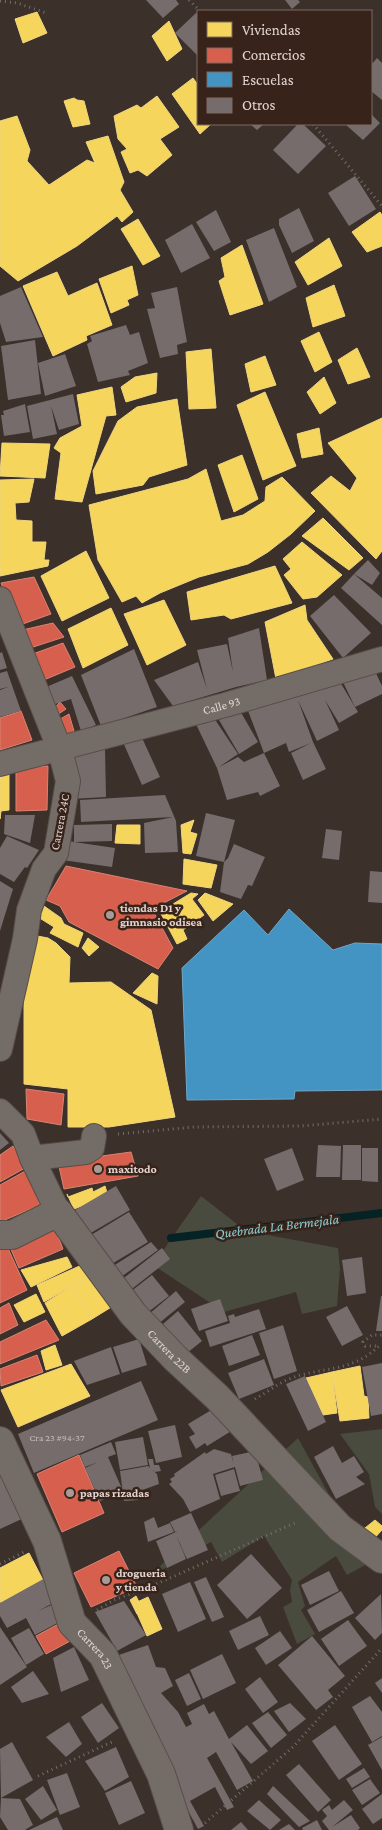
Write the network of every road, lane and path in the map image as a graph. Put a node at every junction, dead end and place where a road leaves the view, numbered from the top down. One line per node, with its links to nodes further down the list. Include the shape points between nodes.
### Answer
1 (188, 0): 3 (path)
2 (0, 1): 4 (path)
3 (199, 10)
4 (46, 13)
5 (314, 125): 6 (path)
6 (382, 206)
7 (0, 599): 9 (street, Carrera 24C)
8 (382, 659): 9 (street, Calle 93)
9 (60, 750): 10 (street); 11 (street, Carrera 24C, via 68,781 61,830 56,853 44,869 29,910)
10 (0, 764)
11 (0, 1049)
12 (0, 1111): 15 (street, Carrera 22B, via 23,1134)
13 (382, 1119): 14 (path, via 301,1126 194,1127)
14 (94, 1136): 15 (street, via 92,1148 86,1152)
15 (32, 1158): 16 (street, Carrera 22B)
16 (58, 1212): 17 (street, via 12,1234); 19 (street, Carrera 22B, via 133,1314)
17 (0, 1236)
18 (382, 1335): 19 (path, via 372,1335 363,1342 365,1346 379,1346 347,1366 288,1379)
19 (232, 1412): 21 (street, Carrera 22B)
20 (0, 1441): 23 (street, Carrera 23, via 47,1540)
21 (325, 1511): 22 (street, Carrera 22B, via 340,1528); 23 (path, via 114,1600)
22 (382, 1559)
23 (72, 1624): 25 (street, Carrera 23, via 103,1655)
24 (382, 1648): 27 (path, via 293,1747)
25 (140, 1729): 26 (path); 27 (street, Carrera 23)
26 (38, 1776)
27 (192, 1827)

